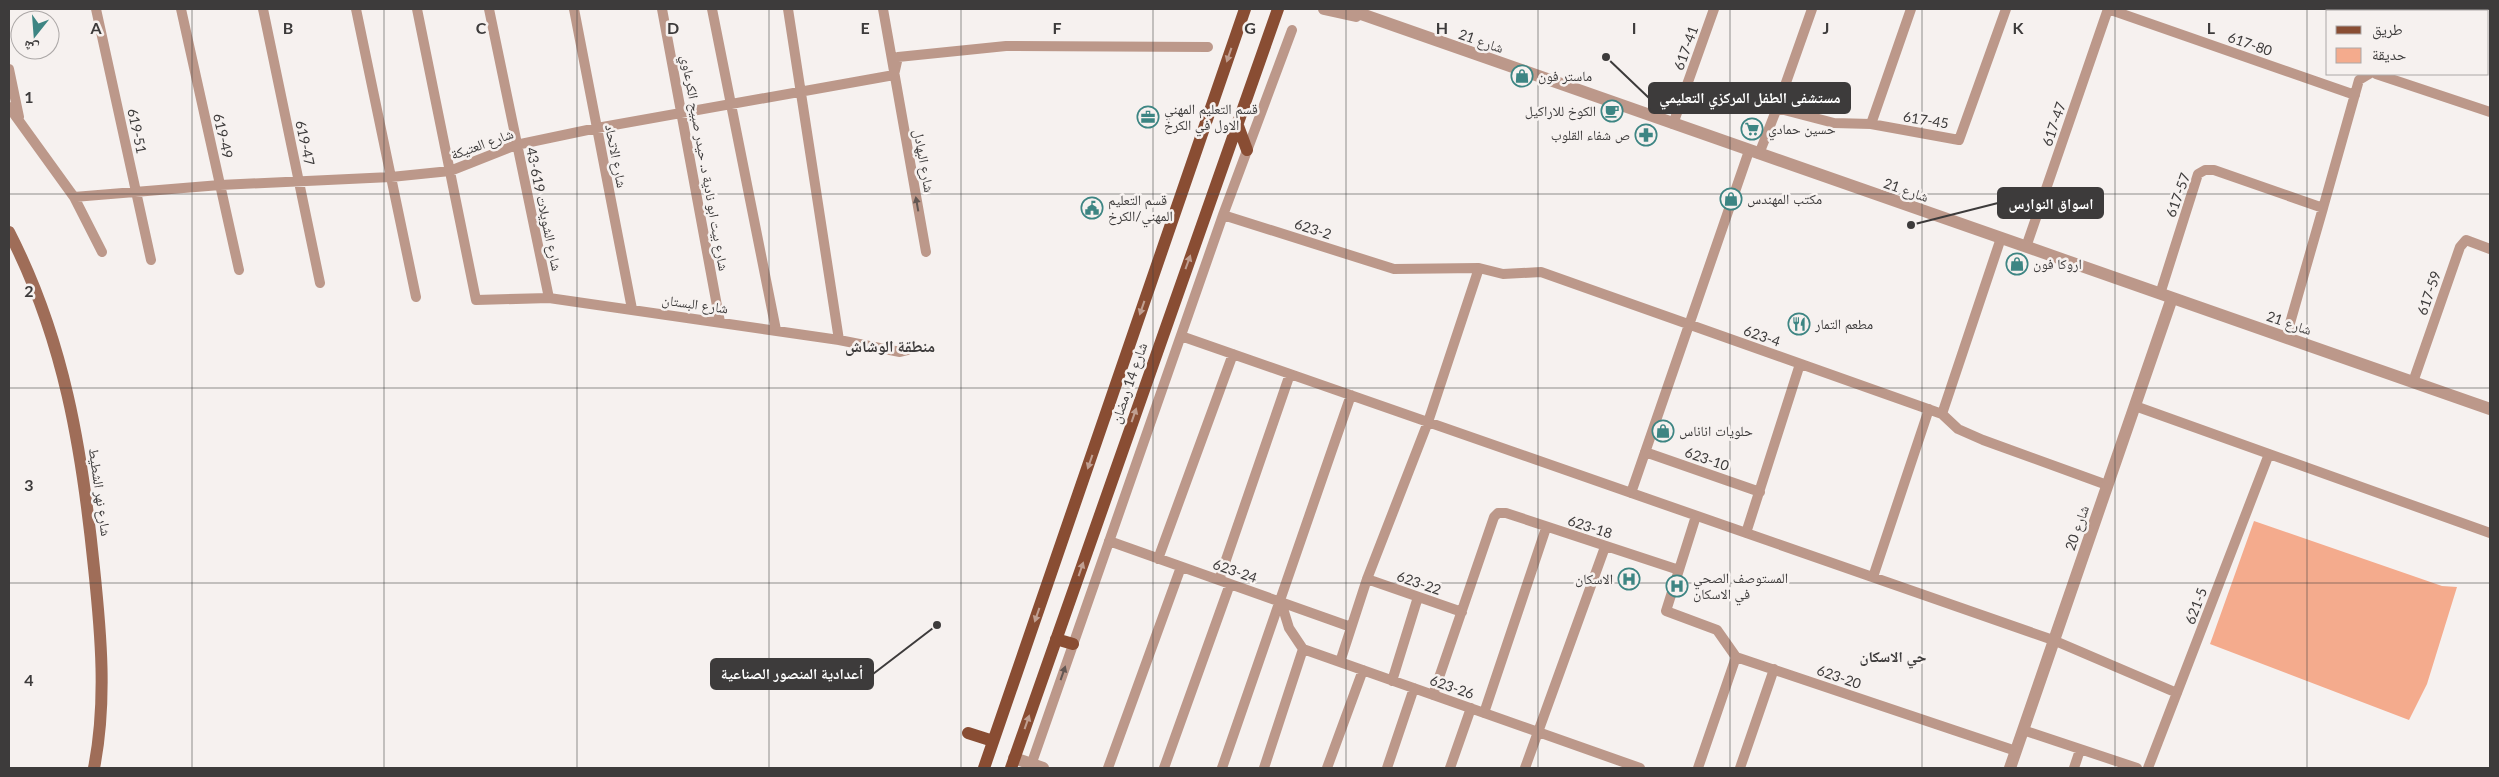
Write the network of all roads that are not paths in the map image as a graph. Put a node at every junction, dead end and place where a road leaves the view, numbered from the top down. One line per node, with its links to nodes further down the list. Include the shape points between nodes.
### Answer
1 (96, 9): 47 (street, 619-51)
2 (181, 9): 46 (street, 619-49)
3 (263, 9): 45 (street, 619-47)
4 (356, 9): 44 (street)
5 (418, 9): 43 (street)
6 (489, 9): 40 (street, شارع الشويلات 619-43)
7 (574, 9): 39 (street, شارع الاتحاد)
8 (662, 9): 33 (street, شارع بيت ابو نادية د. حيدر صبيح الكرعاوي)
9 (712, 9): 30 (street)
10 (788, 9): 28 (street)
11 (883, 9): 25 (street, شارع البهادل)
12 (1245, 9): 121 (main road, شارع 14 رمضان, one-way to 121)
13 (1278, 9): 36 (main road, شارع 14 رمضان)
14 (1324, 9): 21 (street, شارع 21)
15 (1347, 9): 21 (street, شارع 21)
16 (1714, 9): 37 (street, 617-41)
17 (1812, 9): 32 (street)
18 (1911, 9): 38 (street)
19 (2006, 9): 38 (street, 617-45, via 1959,140)
20 (2108, 9): 29 (street, 617-80); 53 (street, 617-47)
21 (1369, 18): 37 (street, شارع 21)
22 (1292, 30): 41 (street)
23 (1208, 47): 25 (street, via 1006,46 898,56)
24 (9, 69): 35 (street)
25 (894, 75): 28 (street, شارع العتيکة); 56 (street, شارع البهادل, one-way to 25)
26 (2367, 75): 29 (street, via 2359,80)
27 (2379, 75): 34 (street)
28 (800, 90): 30 (street, شارع العتيکة); 71 (street)
29 (2355, 95): 49 (street)
30 (731, 103): 33 (street, شارع العتيکة); 68 (street)
31 (9, 107): 35 (street)
32 (1777, 108): 38 (street, via 1834,123); 42 (street)
33 (682, 112): 39 (street, شارع العتيکة); 66 (street, شارع بيت ابو نادية د. حيدر صبيح الكرعاوي)
34 (2490, 112)
35 (20, 121): 48 (street)
36 (1237, 123): 41 (main road); 104 (main road, شارع 14 رمضان, one-way to 36)
37 (1673, 124): 42 (street, شارع 21)
38 (1871, 124)
39 (597, 128): 40 (street, شارع العتيکة); 65 (street, شارع الاتحاد)
40 (516, 145): 43 (street, شارع العتيکة); 64 (street, شارع الشويلات 619-43)
41 (1247, 150): 50 (street)
42 (1754, 153): 52 (street, شارع 21); 67 (street)
43 (450, 171): 44 (street, شارع العتيکة); 64 (street, شارع البستان, via 476,300)
44 (391, 177): 45 (street, شارع العتيکة); 63 (street)
45 (298, 182): 46 (street, شارع العتيکة); 61 (street, 619-47)
46 (220, 185): 47 (street, شارع العتيکة); 60 (street, 619-49)
47 (136, 191): 48 (street, شارع العتيکة); 57 (street, 619-51)
48 (74, 197): 55 (street)
49 (2323, 208): 62 (street, 617-57, via 2214,170 2205,170 2198,174); 70 (street)
50 (1223, 215): 59 (street, 623-2); 69 (street)
51 (9, 232): 126 (main road, شارع نهر الشطيط, via 52,333 68,389 80,458 101,639 102,697)
52 (2001, 238): 53 (street, شارع 21); 81 (street)
53 (2026, 247): 62 (street, شارع 21)
54 (2490, 249): 76 (street, 617-59, via 2466,240 2460,247)
55 (102, 252)
56 (926, 252)
57 (151, 260)
58 (1479, 268): 59 (street, 623-4); 67 (street, 623-4, via 1503,274 1541,272); 82 (street)
59 (1394, 269)
60 (239, 270)
61 (320, 283)
62 (2166, 296): 70 (street, شارع 21); 78 (street, شارع 20)
63 (416, 297)
64 (549, 298): 65 (street, شارع البستان)
65 (632, 309): 66 (street, شارع البستان)
66 (720, 322): 68 (street, شارع البستان)
67 (1689, 324): 74 (street, 623-4); 83 (street)
68 (776, 330): 71 (street, شارع البستان)
69 (1181, 336): 73 (street); 92 (street)
70 (2286, 337): 76 (street, شارع 21)
71 (839, 340): 72 (street, شارع البستان, via 900,352)
72 (908, 350)
73 (1233, 354): 75 (street); 94 (street)
74 (1800, 364): 79 (street, 623-4); 86 (street)
75 (1290, 374): 77 (street); 99 (street)
76 (2413, 382): 80 (street, شارع 21)
77 (1351, 395): 82 (street); 101 (street)
78 (2135, 406): 84 (street); 85 (street, شارع 20)
79 (1928, 409): 81 (street, 623-4); 97 (street)
80 (2490, 409)
81 (1942, 414): 85 (street, 623-4, via 1958,429 1983,440)
82 (1428, 422): 87 (street); 98 (street)
83 (1645, 452): 86 (street, 623-10); 87 (street)
84 (2269, 454): 91 (street); 114 (street, 621-5)
85 (2108, 485): 105 (street, شارع 20)
86 (1760, 492): 90 (street)
87 (1630, 493): 88 (street)
88 (1696, 516): 90 (street); 96 (street)
89 (1546, 528): 93 (street, 623-18); 102 (street, 623-18, via 1498,513); 117 (street)
90 (1746, 533): 97 (street)
91 (2490, 533)
92 (1109, 541): 94 (street, 623-24); 106 (street)
93 (1605, 547): 96 (street, 623-18); 119 (street)
94 (1158, 559): 95 (street, 623-24)
95 (1181, 567): 99 (street, 623-24); 128 (street)
96 (1679, 570): 108 (street, via 1666,611 1717,630)
97 (1873, 577): 105 (street)
98 (1367, 579): 100 (street, 623-22); 103 (street)
99 (1224, 582): 101 (street, 623-24); 129 (street)
100 (1418, 597): 102 (street, 623-22); 112 (street)
101 (1281, 602): 103 (street, 623-24); 107 (street, via 1290,628); 130 (street)
102 (1462, 612): 115 (street)
103 (1351, 627): 109 (street)
104 (1056, 639): 106 (main road); 124 (main road, شارع 14 رمضان, one-way to 104)
105 (2053, 640): 114 (street); 118 (street, شارع 20)
106 (1073, 644): 125 (street, one-way to 106)
107 (1303, 649): 109 (street, 623-26); 131 (street)
108 (1736, 657): 110 (street, 623-20); 137 (street)
109 (1340, 662): 111 (street, 623-26)
110 (1774, 669): 123 (street, 623-20); 138 (street)
111 (1363, 670): 112 (street, 623-26); 132 (street)
112 (1392, 681): 113 (street, 623-26)
113 (1414, 688): 115 (street, 623-26); 133 (street)
114 (2177, 693): 142 (street, 621-5)
115 (1433, 695): 116 (street, 623-26)
116 (1471, 708): 117 (street, 623-26); 134 (street)
117 (1484, 713): 119 (street, 623-26)
118 (2023, 730): 122 (street); 123 (street, شارع 20)
119 (1538, 732): 135 (street); 136 (street, 623-26)
120 (968, 733): 121 (main road)
121 (994, 741): 127 (main road, شارع 14 رمضان)
122 (2080, 750): 140 (street); 141 (street)
123 (2016, 751): 139 (street, شارع 20)
124 (1012, 763): 125 (street)
125 (1035, 767)
126 (94, 768)
127 (984, 768)
128 (1108, 768)
129 (1164, 768)
130 (1222, 768)
131 (1264, 768)
132 (1327, 768)
133 (1388, 768)
134 (1450, 768)
135 (1526, 768)
136 (1640, 768)
137 (1698, 768)
138 (1740, 768)
139 (2010, 768)
140 (2074, 768)
141 (2137, 768)
142 (2148, 768)

